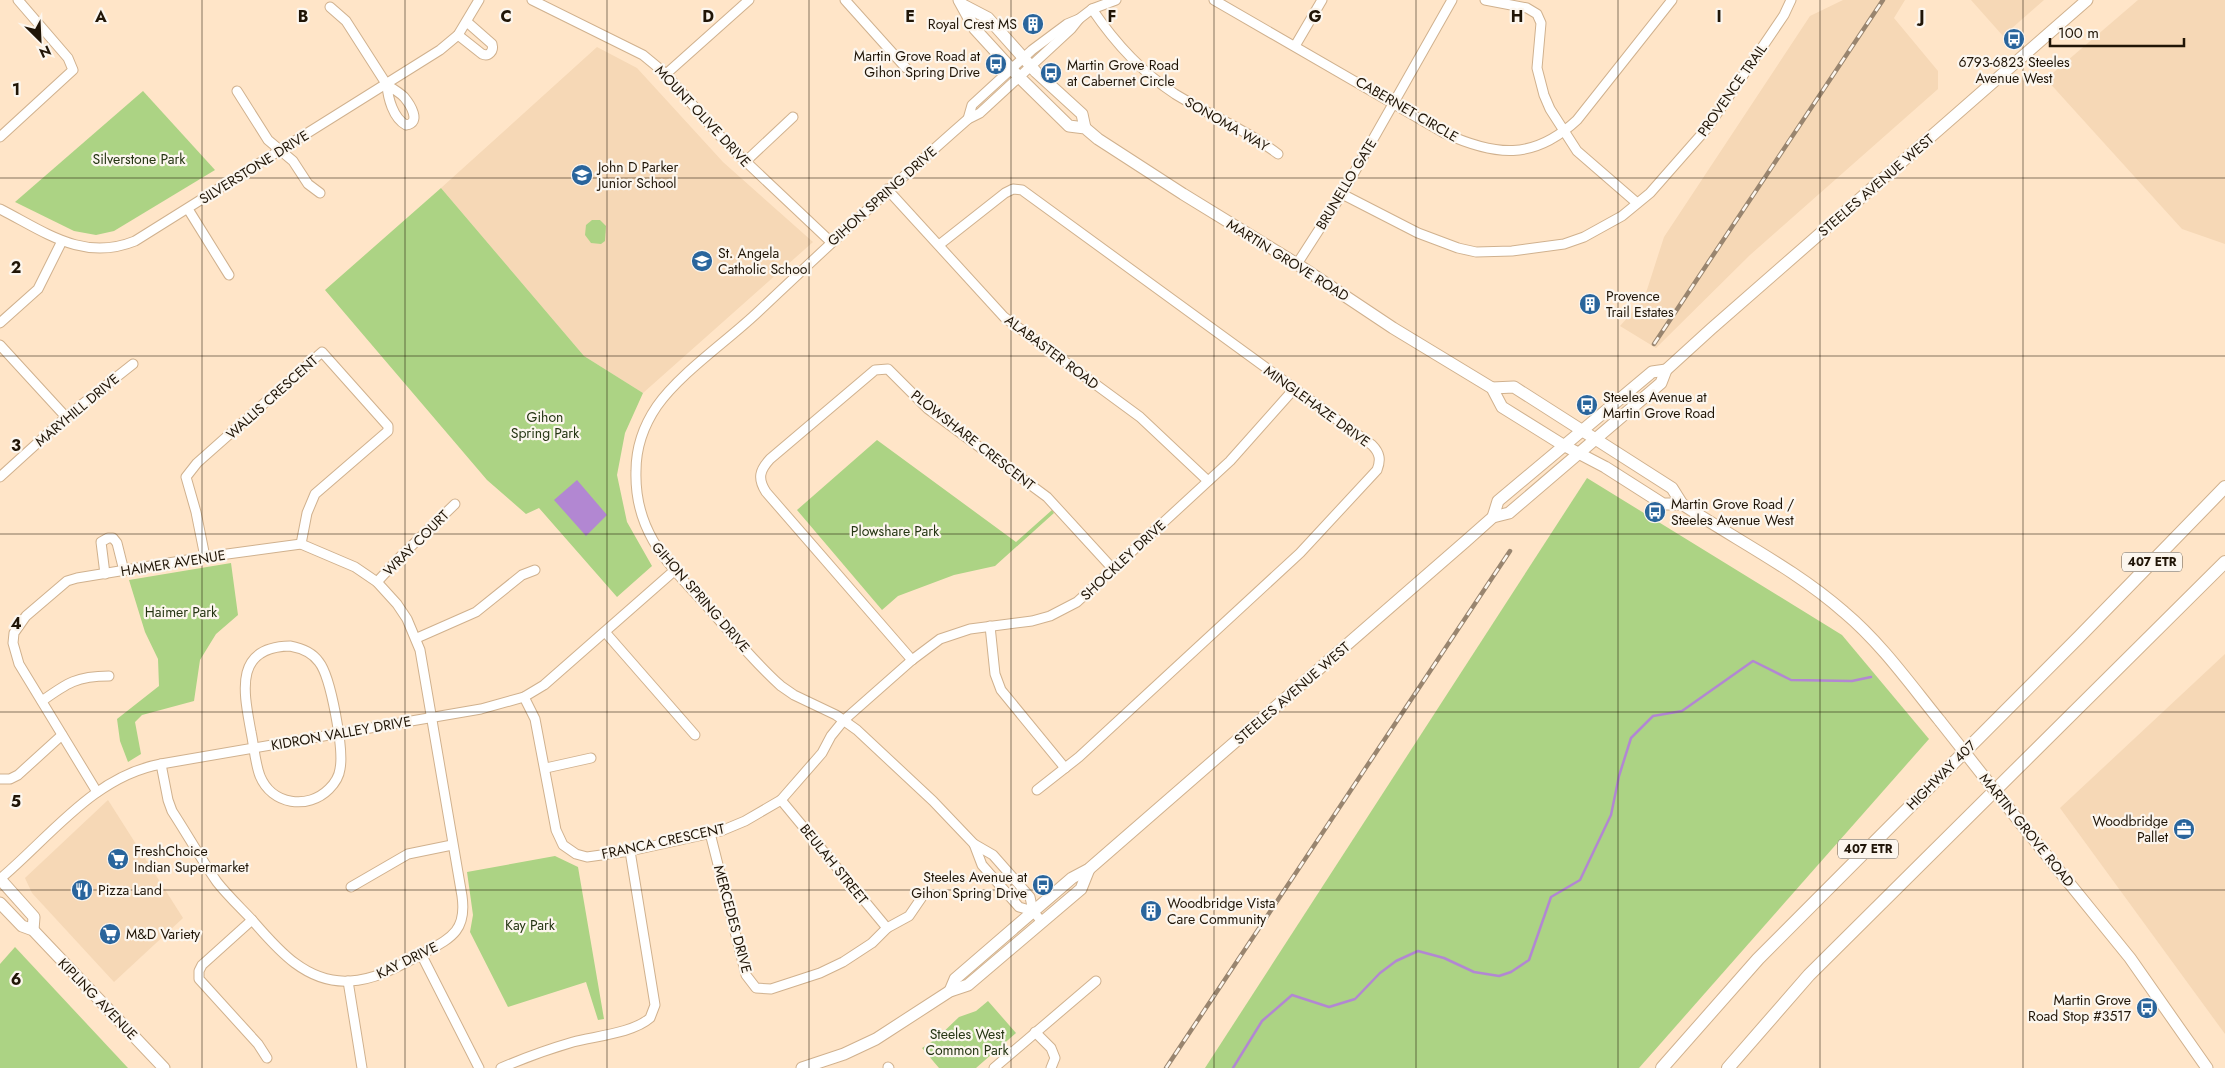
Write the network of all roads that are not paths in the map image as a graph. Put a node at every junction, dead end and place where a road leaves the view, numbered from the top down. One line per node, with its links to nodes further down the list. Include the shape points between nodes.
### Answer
1 (18, 0): 32 (street, via 68,58 72,70)
2 (478, 0): 17 (street, SILVERSTONE DRIVE)
3 (532, 0): 23 (street, MOUNT OLIVE DRIVE, via 629,47)
4 (749, 0): 23 (street)
5 (845, 0): 21 (street)
6 (1116, 0): 16 (street)
7 (1217, 0): 19 (street, CABERNET CIRCLE)
8 (1322, 0): 19 (street)
9 (1452, 0): 27 (street, BRUNELLO GATE)
10 (1485, 0): 31 (street, via 1527,8 1539,17 1537,54 1540,83)
11 (1672, 0): 31 (street, CABERNET CIRCLE)
12 (1791, 0): 39 (street, PROVENCE TRAIL, via 1708,127 1650,193)
13 (2087, 0): 50 (main road, STEELES AVENUE WEST)
14 (961, 2): 20 (main road, MARTIN GROVE ROAD, via 988,18); 22 (main road, MARTIN GROVE ROAD, via 975,29)
15 (330, 7): 25 (street, via 346,21)
16 (1092, 9): 20 (street); 34 (street, SONOMA WAY, via 1112,38 1146,73)
17 (467, 22): 18 (street, SILVERSTONE DRIVE); 18 (street, via 492,44 491,53 482,54)
18 (458, 35): 25 (street, SILVERSTONE DRIVE)
19 (1295, 46): 27 (street, CABERNET CIRCLE)
20 (1027, 62): 22 (street, GIHON SPRING DRIVE); 24 (street, GIHON SPRING DRIVE); 30 (main road, MARTIN GROVE ROAD, via 1082,114)
21 (906, 68)
22 (1011, 68): 24 (main road, MARTIN GROVE ROAD); 29 (street, GIHON SPRING DRIVE, via 972,106)
23 (666, 74): 35 (street, MOUNT OLIVE DRIVE)
24 (1019, 77): 29 (street, GIHON SPRING DRIVE, via 980,113); 30 (main road, MARTIN GROVE ROAD, via 1069,126)
25 (387, 85): 33 (street, SILVERSTONE DRIVE)
26 (237, 91): 33 (street, via 266,137)
27 (1394, 104): 31 (street, CABERNET CIRCLE, via 1469,144 1504,152 1544,143); 38 (street, BRUNELLO GATE)
28 (793, 117): 35 (street)
29 (968, 118): 36 (street, GIHON SPRING DRIVE)
30 (1085, 128): 45 (main road, MARTIN GROVE ROAD, via 1160,180)
31 (1564, 132): 39 (street, via 1594,168)
32 (0, 137)
33 (280, 150): 37 (street, via 293,161 308,184); 41 (street, SILVERSTONE DRIVE)
34 (1278, 154)
35 (745, 162): 43 (street, MOUNT OLIVE DRIVE)
36 (887, 189): 43 (street, GIHON SPRING DRIVE); 44 (street, ALABASTER ROAD)
37 (320, 193)
38 (1342, 194): 39 (street, PROVENCE TRAIL, via 1418,233 1476,252 1512,251 1574,241 1622,216); 45 (street, BRUNELLO GATE)
39 (1637, 203)
40 (0, 209): 42 (street, SILVERSTONE DRIVE)
41 (188, 209): 42 (street, SILVERSTONE DRIVE, via 118,248 90,249); 46 (street)
42 (62, 241): 47 (street, via 38,289)
43 (830, 242): 69 (street, GIHON SPRING DRIVE, via 759,312 679,382 646,424 636,460 637,500 648,534)
44 (939, 245): 52 (street, MINGLEHAZE DRIVE, via 1006,193 1013,189 1022,190); 59 (street, ALABASTER ROAD, via 1004,317 1140,417)
45 (1297, 264): 51 (main road, MARTIN GROVE ROAD)
46 (229, 275)
47 (0, 323)
48 (0, 345): 53 (street)
49 (133, 364): 53 (street, MARYHILL DRIVE)
50 (1666, 370): 54 (main road, STEELES AVENUE WEST, via 1652,372); 55 (main road, STEELES AVENUE WEST, via 1661,383)
51 (1492, 388): 54 (main road, MARTIN GROVE ROAD, via 1514,387); 56 (main road, MARTIN GROVE ROAD, via 1502,407)
52 (1294, 390): 59 (street, SHOCKLEY DRIVE); 91 (street, MINGLEHAZE DRIVE, via 1377,450 1380,463 1377,470 1300,553)
53 (66, 417): 58 (street, MARYHILL DRIVE)
54 (1582, 430): 55 (main road, MARTIN GROVE ROAD); 56 (main road, STEELES AVENUE WEST)
55 (1596, 440): 57 (main road, STEELES AVENUE WEST); 62 (main road, MARTIN GROVE ROAD, via 1672,488)
56 (1564, 445): 57 (main road, MARTIN GROVE ROAD); 63 (main road, STEELES AVENUE WEST, via 1498,501)
57 (1579, 455): 62 (main road, MARTIN GROVE ROAD, via 1605,467 1663,504); 63 (main road, STEELES AVENUE WEST, via 1509,513)
58 (0, 477)
59 (1208, 481): 67 (street, SHOCKLEY DRIVE)
60 (2225, 487): 123 (highway, HIGHWAY 407 / 407 ETR, via 1758,959)
61 (455, 504): 74 (street, WRAY COURT)
62 (1682, 504): 125 (main road, MARTIN GROVE ROAD, bridge, via 1775,561 1846,613 1889,658 2130,958)
63 (1494, 517): 100 (main road, STEELES AVENUE WEST)
64 (301, 544): 65 (street, HAIMER AVENUE); 65 (street, WALLIS CRESCENT, via 307,512 315,494 388,431 388,426 322,352 186,477); 74 (street, via 355,567)
65 (205, 556): 71 (street, HAIMER AVENUE)
66 (2225, 562): 73 (highway, 407 ETR)
67 (1113, 569): 75 (street, SHOCKLEY DRIVE, via 1067,609 1032,621); 78 (street, PLOWSHARE CRESCENT, via 1047,497 928,409 888,369 875,370 770,459 759,477 766,492)
68 (535, 570): 77 (street, via 522,575 476,612)
69 (675, 570): 76 (street, KIDRON VALLEY DRIVE); 83 (street, GIHON SPRING DRIVE, via 781,686)
70 (2225, 570): 73 (highway)
71 (124, 571): 72 (street, HAIMER AVENUE); 72 (street, via 117,543 108,538 101,542)
72 (105, 574): 81 (street, HAIMER AVENUE, via 67,581 26,616 14,633 15,654)
73 (2212, 574): 124 (highway, 407 ETR, via 1809,975)
74 (377, 582): 77 (street, via 397,604)
75 (990, 626): 78 (street, SHOCKLEY DRIVE, via 954,633); 91 (street, via 995,674 1001,690)
76 (605, 632): 80 (street, KIDRON VALLEY DRIVE); 86 (street)
77 (416, 638): 82 (street)
78 (912, 660): 83 (street, SHOCKLEY DRIVE)
79 (109, 676): 81 (street, via 76,679)
80 (524, 698): 82 (street, KIDRON VALLEY DRIVE); 90 (street, FRANCA CRESCENT, via 535,719)
81 (42, 701): 85 (street, HAIMER AVENUE)
82 (432, 717): 84 (street, KIDRON VALLEY DRIVE); 98 (street, KAY DRIVE)
83 (844, 720): 95 (street, FRANCA CRESCENT, via 822,753); 97 (street, GIHON SPRING DRIVE, via 933,801)
84 (338, 733): 87 (street, KIDRON VALLEY DRIVE); 87 (street, via 341,757 338,778 323,795 307,802 289,801 272,793 260,777); 87 (street, via 327,676 319,661 307,651 282,646 267,650 255,659 244,680)
85 (62, 735): 92 (street, via 18,775); 94 (street, HAIMER AVENUE)
86 (695, 736)
87 (254, 748): 89 (street, KIDRON VALLEY DRIVE)
88 (591, 758): 90 (street)
89 (161, 764): 94 (street, KIDRON VALLEY DRIVE, via 136,770); 106 (street, KAY DRIVE, via 172,810 217,881)
90 (546, 768): 99 (street, FRANCA CRESCENT, via 556,830 563,845 587,857)
91 (1065, 768): 93 (street, MINGLEHAZE DRIVE)
92 (0, 779)
93 (1037, 790)
94 (97, 792): 101 (street, KIDRON VALLEY DRIVE)
95 (781, 800): 96 (street, FRANCA CRESCENT, via 745,821); 108 (street, BEULAH STREET)
96 (710, 833): 99 (street, FRANCA CRESCENT); 108 (street, MERCEDES DRIVE, via 746,975 756,988 771,989 820,973 864,947)
97 (974, 844): 105 (street, GIHON SPRING DRIVE, via 993,856 1030,897); 105 (street, GIHON SPRING DRIVE, via 982,864 1019,907)
98 (452, 845): 102 (street, via 408,854); 110 (street, KAY DRIVE, via 464,908 462,921 447,940)
99 (630, 852): 119 (street, via 655,1005 650,1018 633,1027 572,1042)
100 (1089, 869): 105 (main road, STEELES AVENUE WEST, via 1072,878); 107 (main road, STEELES AVENUE WEST, via 1081,889)
101 (0, 879): 109 (main road, KIPLING AVENUE, via 34,917)
102 (351, 887)
103 (922, 897): 108 (street, MERCEDES DRIVE, via 909,916)
104 (0, 903): 109 (main road, KIPLING AVENUE, via 22,926)
105 (1033, 912): 107 (street, GIHON SPRING DRIVE); 113 (main road, STEELES AVENUE WEST, via 955,979)
106 (252, 920): 112 (street, KAY DRIVE, via 296,965 317,975); 115 (street, via 202,966 199,978 258,1044)
107 (1042, 922): 113 (main road, STEELES AVENUE WEST, via 968,985)
108 (887, 928)
109 (33, 930): 116 (main road, KIPLING AVENUE)
110 (421, 954): 112 (street, KAY DRIVE, via 376,976); 118 (street)
111 (1096, 981): 114 (street)
112 (348, 982): 117 (street)
113 (950, 991): 120 (main road, STEELES AVENUE WEST, via 876,1040)
114 (1035, 1032): 121 (street); 122 (street, via 1051,1048 1055,1058)
115 (266, 1058)
116 (164, 1068)
117 (362, 1068)
118 (479, 1068)
119 (501, 1068)
120 (802, 1068)
121 (994, 1068)
122 (1050, 1068)
123 (1662, 1068)
124 (1728, 1068)
125 (2207, 1068)

